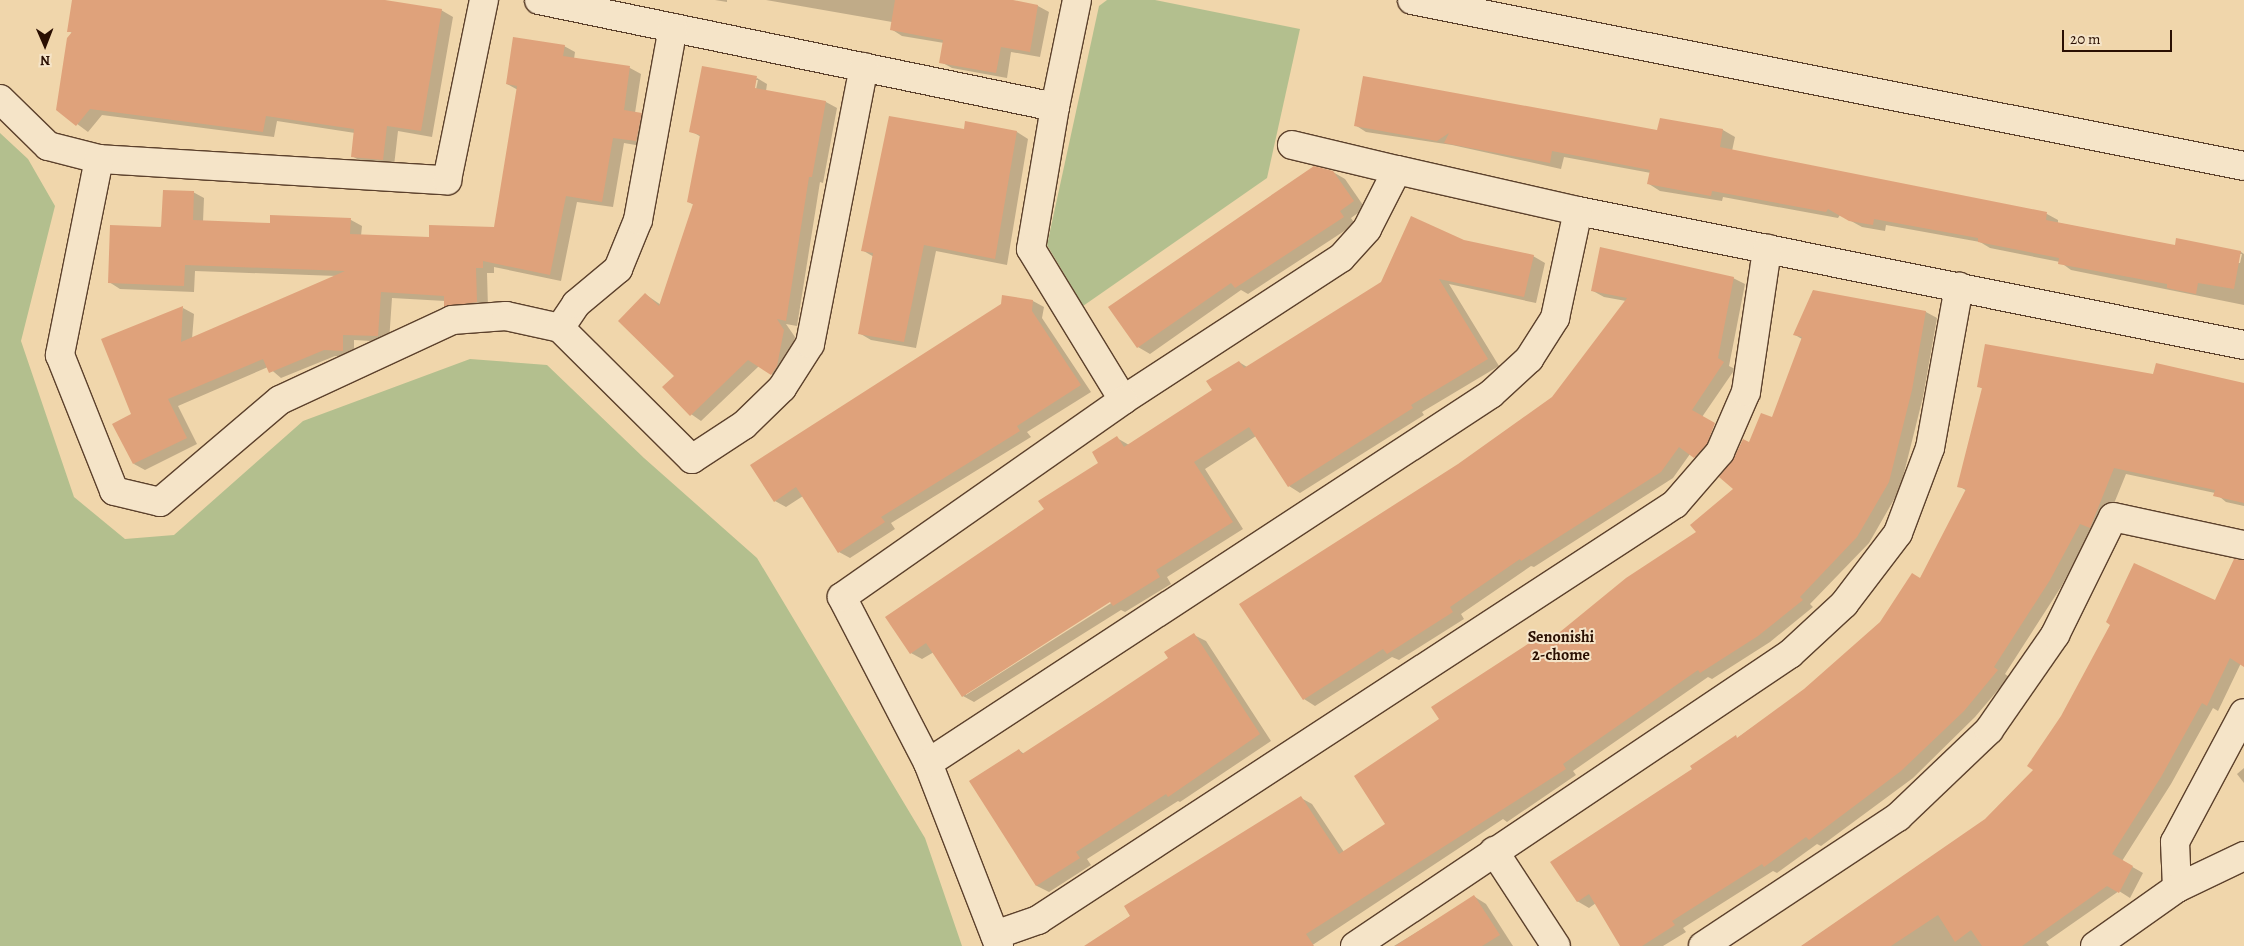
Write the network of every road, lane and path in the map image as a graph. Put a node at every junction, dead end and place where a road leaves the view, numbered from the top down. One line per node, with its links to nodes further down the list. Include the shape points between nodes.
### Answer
1 (484, 0): 10 (street, via 447,180)
2 (539, 0): 5 (street)
3 (1077, 0): 8 (street)
4 (1412, 0): 11 (street)
5 (673, 28): 6 (street); 16 (street, via 638,220 618,269 576,304)
6 (864, 67): 8 (street); 16 (street, via 810,344 782,388 744,425 692,459)
7 (0, 98): 10 (street, via 48,146)
8 (1055, 107): 18 (street, via 1032,248)
9 (1292, 145): 12 (street)
10 (99, 159): 16 (street, via 60,355 114,491 160,502 280,400 452,320 506,316)
11 (2244, 166)
12 (1397, 170): 13 (street); 18 (street, via 1367,229 1341,258)
13 (1578, 211): 14 (street); 21 (street, via 1555,318 1529,359 1491,394)
14 (1767, 249): 15 (street); 25 (street, via 1746,392 1720,452 1675,504 1038,920)
15 (1958, 287): 17 (street); 22 (street, via 1930,448 1898,533 1844,604 1790,654)
16 (560, 328)
17 (2244, 345)
18 (1123, 400): 21 (street, via 842,596)
19 (2244, 545): 28 (street, via 2113,517 2055,635 1989,730 1898,817)
20 (2244, 713): 24 (street, via 2175,842)
21 (928, 763): 25 (street)
22 (1494, 851): 26 (street); 27 (street)
23 (2244, 856): 24 (street)
24 (2176, 888): 29 (street)
25 (997, 940)
26 (1355, 946)
27 (1556, 946)
28 (1703, 946)
29 (2095, 946)

